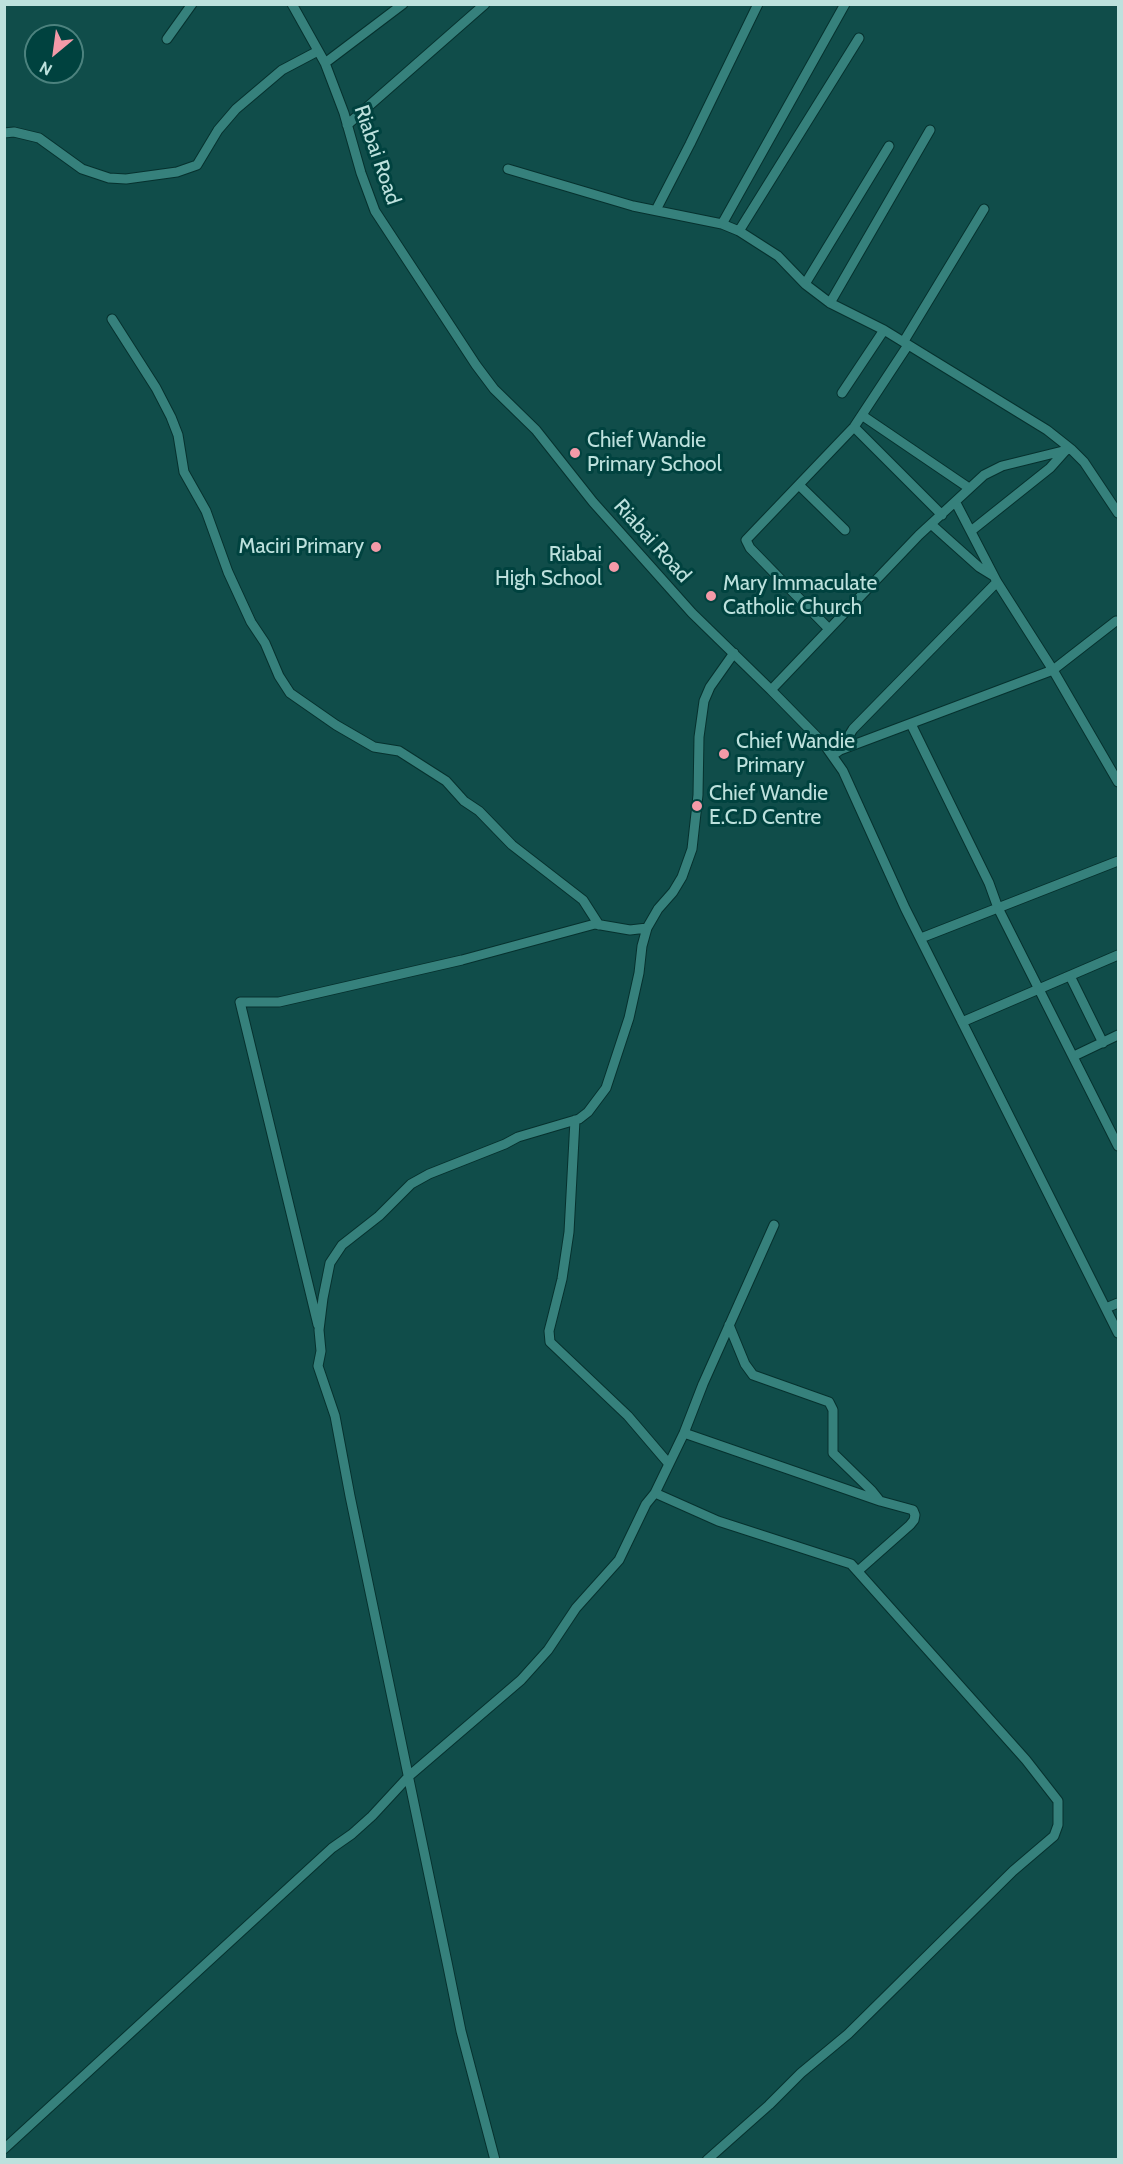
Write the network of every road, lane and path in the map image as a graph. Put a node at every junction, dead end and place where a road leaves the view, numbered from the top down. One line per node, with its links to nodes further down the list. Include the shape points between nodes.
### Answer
1 (192, 4): 8 (street)
2 (292, 4): 9 (street, Riabai Road)
3 (403, 4): 10 (street)
4 (485, 4): 11 (street)
5 (758, 4): 16 (street)
6 (845, 4): 18 (street)
7 (858, 38): 19 (street)
8 (167, 39)
9 (318, 51): 10 (street, Riabai Road); 13 (street, via 282,70 236,109 197,165 177,172 109,178 82,169 39,138)
10 (325, 63): 11 (street, Riabai Road)
11 (347, 125): 40 (street, Riabai Road, via 375,211 487,380 536,430 593,502 692,613)
12 (930, 130): 21 (street)
13 (4, 132)
14 (889, 146): 20 (street)
15 (508, 169): 16 (street)
16 (656, 210): 18 (street)
17 (984, 210): 24 (street)
18 (722, 224): 19 (street)
19 (740, 231): 20 (street, via 778,256)
20 (805, 284): 21 (street)
21 (830, 303): 23 (street)
22 (112, 319): 48 (street, via 171,417 184,472 206,511 250,622 290,693 374,747 399,751 446,781 512,845 583,900)
23 (884, 330): 24 (street); 25 (street)
24 (906, 343): 26 (street); 28 (street, via 1047,430)
25 (842, 393)
26 (863, 416): 27 (street); 30 (street)
27 (854, 428): 29 (street); 33 (street)
28 (1069, 449): 30 (street, via 1002,466); 32 (street, via 1084,462); 36 (street)
29 (799, 485): 35 (street); 39 (street, via 748,537 746,544)
30 (969, 488): 31 (street)
31 (956, 503): 33 (street); 36 (street)
32 (1119, 513)
33 (942, 515): 34 (street)
34 (932, 525): 37 (street); 39 (street)
35 (845, 530)
36 (970, 531): 37 (street)
37 (995, 579): 41 (street); 44 (street, via 853,729)
38 (1116, 621): 41 (street)
39 (829, 629): 42 (street)
40 (734, 653): 42 (street, Riabai Road); 49 (street, via 704,701 692,849 682,878)
41 (1053, 670): 43 (street); 45 (street)
42 (771, 690): 44 (street, Riabai Road)
43 (911, 724): 44 (street); 47 (street)
44 (837, 752): 50 (street, Riabai Road)
45 (1119, 782)
46 (1119, 861): 47 (street)
47 (998, 908): 50 (street); 53 (street)
48 (599, 924): 49 (street, via 630,930); 66 (street, via 279,1002 240,1002)
49 (647, 928): 58 (street, via 629,1018 606,1088 588,1112)
50 (921, 938): 54 (street, Riabai Road)
51 (1119, 955): 52 (street)
52 (1070, 976): 53 (street); 56 (street)
53 (1038, 989): 54 (street); 57 (street)
54 (962, 1022): 64 (street, Riabai Road)
55 (1119, 1035): 56 (street)
56 (1103, 1043): 57 (street)
57 (1074, 1056): 60 (street)
58 (575, 1120): 66 (street, via 518,1137 411,1184 335,1255 330,1263); 69 (street, via 569,1232 550,1342 628,1416)
59 (1119, 1121): 60 (street)
60 (1108, 1125): 61 (street)
61 (1119, 1146)
62 (774, 1225): 65 (street)
63 (1119, 1303): 64 (street)
64 (1106, 1308): 67 (street, Riabai Road)
65 (729, 1325): 68 (street); 71 (street, via 753,1376 832,1405 833,1453)
66 (319, 1330): 73 (street, via 318,1366 337,1423)
67 (1119, 1333)
68 (684, 1433): 69 (street); 71 (street)
69 (669, 1464): 70 (street)
70 (655, 1493): 72 (street, via 718,1521 845,1562); 73 (street, via 619,1560 576,1608 548,1650 521,1680)
71 (880, 1501): 72 (street, via 913,1510 914,1520)
72 (858, 1571): 76 (street, via 1036,1772 1058,1801 1058,1825 1054,1836 1013,1871 848,2034)
73 (409, 1776): 74 (street, via 372,1816 332,1848); 75 (street, via 461,2031)
74 (4, 2149)
75 (495, 2160)
76 (707, 2160)

